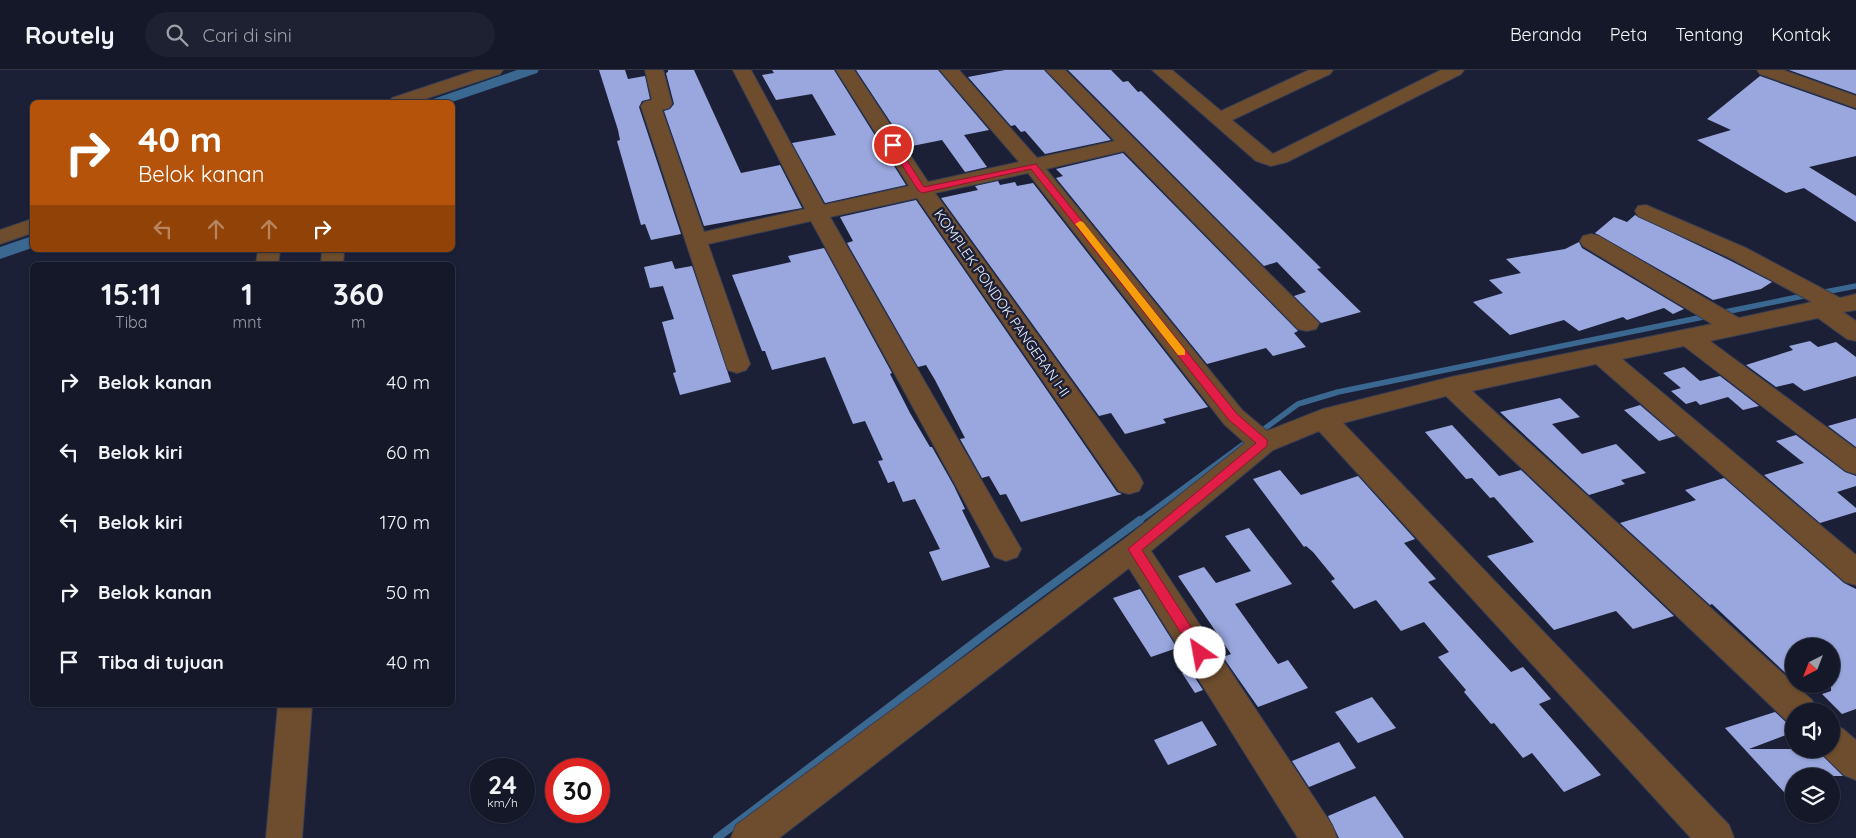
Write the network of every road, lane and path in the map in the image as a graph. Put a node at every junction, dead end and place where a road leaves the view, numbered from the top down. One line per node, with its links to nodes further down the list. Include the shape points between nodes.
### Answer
1 (494, 70): 11 (street)
2 (654, 70): 21 (street, via 662,104 652,106)
3 (742, 70): 18 (street)
4 (845, 70): 16 (street, KOMPLEK PONDOK PANGERAN I-II)
5 (949, 70): 15 (street)
6 (1055, 70): 14 (street)
7 (1161, 70): 13 (street)
8 (1324, 70): 13 (street)
9 (1455, 70): 13 (street, via 1271,160 1263,157)
10 (1766, 70): 12 (street)
11 (405, 100)
12 (1856, 102)
13 (1219, 119)
14 (1130, 144): 15 (street); 25 (street)
15 (1033, 166): 16 (street); 32 (street, via 1233,417)
16 (922, 190): 18 (street); 34 (street, KOMPLEK PONDOK PANGERAN I-II)
17 (1646, 211): 23 (street, via 1721,245)
18 (818, 214): 21 (street); 36 (street)
19 (30, 227): 20 (street)
20 (0, 237)
21 (696, 240): 29 (street)
22 (1591, 242): 24 (street)
23 (1834, 304): 24 (street); 26 (street)
24 (1722, 318): 27 (street)
25 (1307, 323)
26 (1856, 333)
27 (1687, 336): 28 (street); 33 (street)
28 (1601, 355): 30 (street); 37 (street)
29 (737, 364)
30 (1451, 386): 31 (street); 38 (street)
31 (1322, 419): 32 (street); 45 (street)
32 (1261, 441): 35 (street)
33 (1856, 464)
34 (1129, 483)
35 (1137, 544): 43 (street); 44 (street, via 1136,553)
36 (1006, 549)
37 (1856, 573)
38 (1791, 703)
39 (295, 707): 42 (street)
40 (1840, 748): 41 (street)
41 (1856, 763)
42 (284, 838)
43 (749, 838)
44 (1319, 838)
45 (1716, 838)

